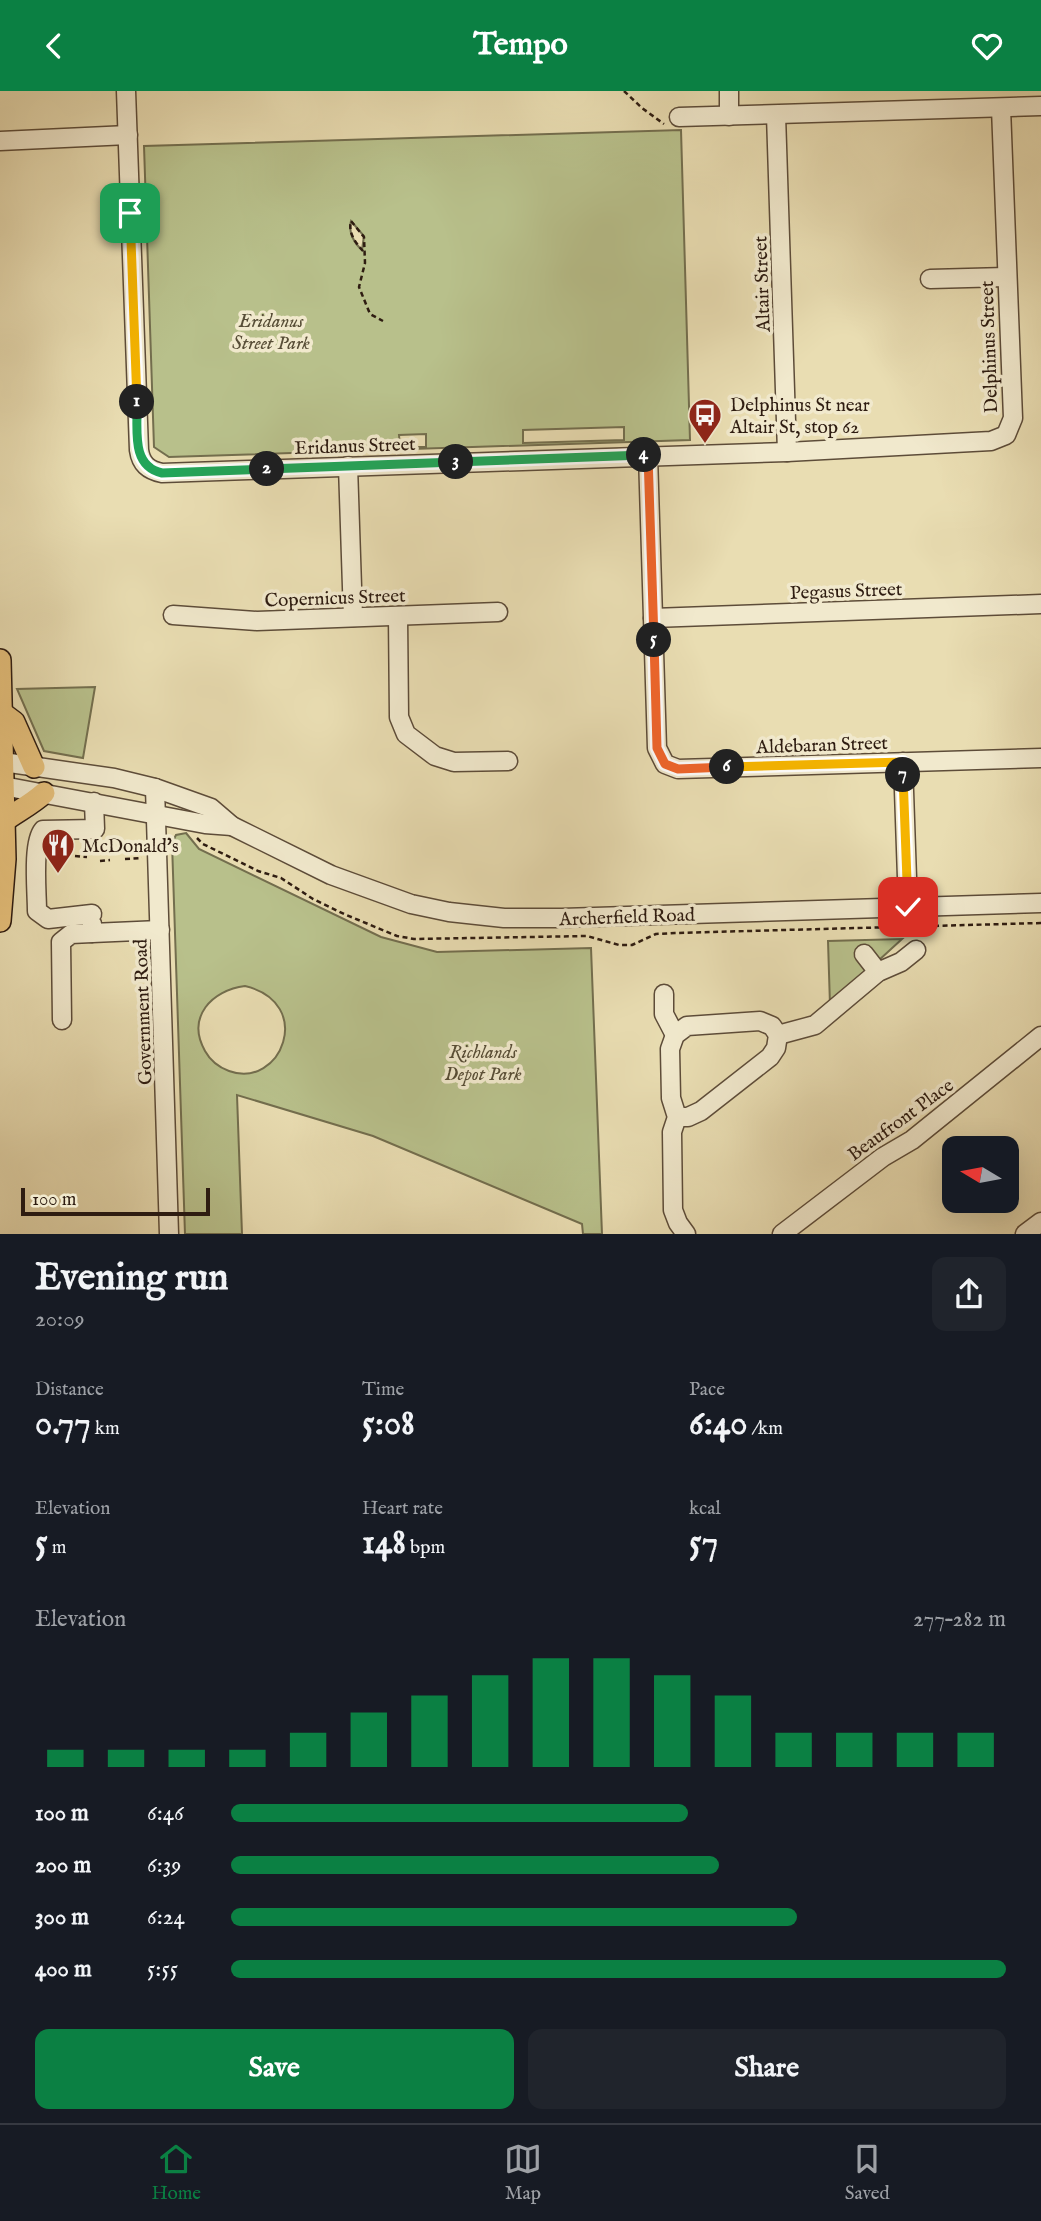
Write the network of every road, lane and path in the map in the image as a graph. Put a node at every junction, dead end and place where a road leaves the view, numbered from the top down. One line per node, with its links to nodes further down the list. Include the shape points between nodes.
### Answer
1 (126, 91): 9 (street)
2 (624, 91): 8 (path, via 668,126 678,126)
3 (729, 91): 7 (street)
4 (1041, 106): 5 (street)
5 (1001, 108): 6 (street); 12 (street, Delphinus Street)
6 (776, 114): 7 (street); 15 (street, Altair Street)
7 (730, 116): 8 (street)
8 (678, 117)
9 (128, 135): 10 (street); 17 (street, Eridanus Street, via 139,450 144,464 162,473)
10 (0, 141)
11 (363, 251): 11 (path, via 350,231 351,221 364,237); 14 (path, via 359,287 370,314)
12 (1006, 277): 13 (street); 15 (street, Delphinus Street, via 1013,418 1006,435 991,441)
13 (930, 279)
14 (383, 321)
15 (787, 451): 16 (street, Delphinus Street)
16 (648, 455): 17 (street, Eridanus Street); 23 (street, Aldebaran Street)
17 (348, 466): 22 (street)
18 (1041, 604): 23 (street, Pegasus Street)
19 (498, 612): 21 (street, Copernicus Street)
20 (173, 615): 22 (street, Copernicus Street, via 257,621)
21 (398, 616): 22 (street, Copernicus Street); 27 (street, via 399,717 406,734 435,756 454,762)
22 (353, 617)
23 (653, 618): 29 (street, Aldebaran Street, via 657,748 665,764 678,769)
24 (0, 660): 25 (main road)
25 (2, 713): 28 (main road); 30 (main road, via 14,722)
26 (1041, 758): 29 (street, Aldebaran Street)
27 (508, 761)
28 (1, 762): 30 (street, Archerfield Road); 31 (main road)
29 (903, 762): 45 (street)
30 (34, 767): 32 (street, Archerfield Road)
31 (1, 786): 33 (street, Archerfield Road); 36 (main road)
32 (155, 788): 35 (street, Government Road); 37 (street, Archerfield Road, via 211,808)
33 (44, 793): 34 (street, Archerfield Road); 36 (main road)
34 (94, 802): 35 (street, Archerfield Road); 48 (street, via 95,829 43,830 37,850 37,911 48,919 92,909)
35 (156, 814): 37 (street, Archerfield Road); 47 (street, Government Road)
36 (4, 821): 46 (main road)
37 (232, 826): 45 (street, Archerfield Road, via 358,887 449,912 562,918)
38 (75, 856): 39 (path)
39 (87, 857)
40 (142, 858): 41 (path)
41 (125, 859)
42 (110, 860): 43 (path)
43 (100, 861)
44 (1041, 904): 45 (street, Archerfield Road)
45 (908, 907)
46 (0, 921)
47 (160, 930): 48 (street); 59 (street, Government Road)
48 (92, 933): 53 (street, via 71,934 61,942)
49 (916, 950): 51 (street)
50 (864, 954): 51 (street)
51 (878, 972): 55 (street, via 815,1025)
52 (664, 994): 54 (street, via 664,1014)
53 (62, 1020)
54 (675, 1035): 55 (street, via 687,1026 760,1021); 57 (street, via 670,1049 671,1098)
55 (778, 1035): 57 (street, via 770,1057 701,1111)
56 (1041, 1036): 61 (street, Beaufront Place, via 912,1140)
57 (677, 1117): 60 (street, via 672,1132 673,1210)
58 (1041, 1222): 62 (street)
59 (169, 1234)
60 (686, 1234)
61 (782, 1234)
62 (1025, 1234)

